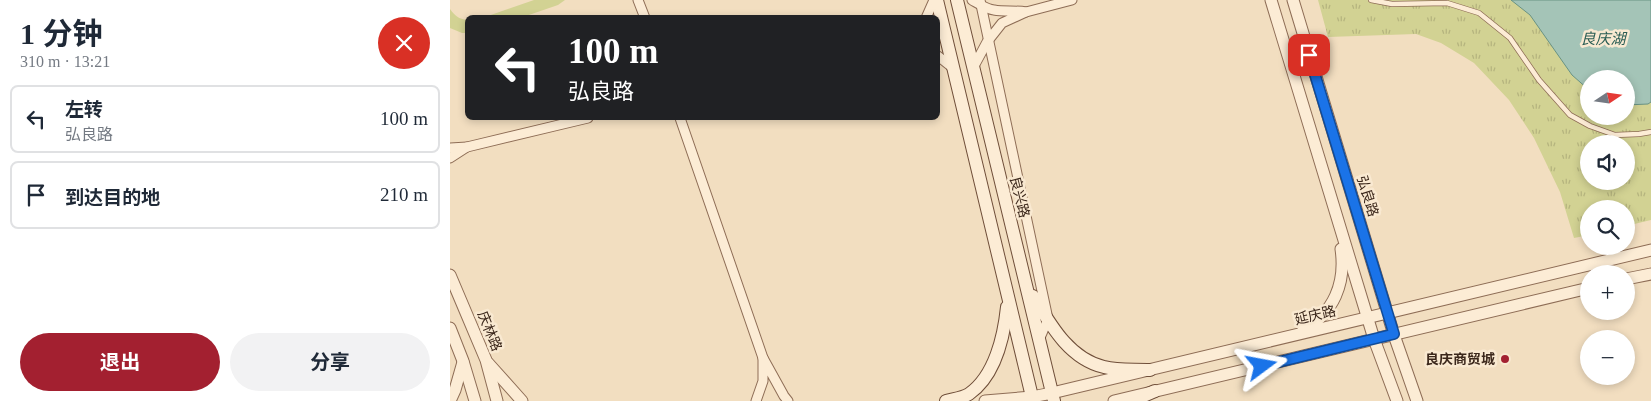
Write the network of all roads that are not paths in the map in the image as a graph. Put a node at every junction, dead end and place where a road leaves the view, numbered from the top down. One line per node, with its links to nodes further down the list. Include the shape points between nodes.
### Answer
1 (638, 0): 11 (street)
2 (936, 0): 12 (street); 13 (main road)
3 (957, 0): 17 (main road, 良兴路)
4 (972, 0): 9 (street)
5 (1072, 0): 10 (street)
6 (1271, 0): 25 (street)
7 (1292, 0): 33 (street, 弘良路)
8 (1371, 0): 21 (lane, via 1392,4 1447,3 1479,13 1510,38 1539,80 1570,115 1615,135)
9 (981, 3): 10 (street, via 996,10); 15 (street)
10 (1026, 12): 15 (street, via 1002,23)
11 (644, 15)
12 (928, 15)
13 (940, 15)
14 (940, 15): 18 (main road)
15 (989, 40): 17 (street); 35 (street)
16 (940, 58): 18 (street)
17 (973, 68): 30 (main road, 良兴路)
18 (954, 69): 32 (main road)
19 (580, 120): 22 (street)
20 (681, 120): 41 (street)
21 (1651, 132)
22 (467, 147): 23 (street); 24 (street)
23 (450, 148)
24 (450, 158)
25 (1335, 213): 34 (street); 38 (street, via 1343,261 1339,289 1323,315)
26 (1651, 250): 33 (street, 延庆路)
27 (1651, 274): 29 (street)
28 (450, 275): 43 (street, 庆林路)
29 (1635, 277)
30 (1026, 285): 35 (main road); 40 (main road, 良兴路)
31 (1580, 290): 37 (street)
32 (1008, 297): 47 (main road); 54 (main road, via 1005,326 986,377 968,395)
33 (1388, 313): 34 (street, 延庆路); 37 (street, 弘良路)
34 (1367, 318): 38 (street, 延庆路); 39 (street)
35 (1048, 320): 40 (street); 44 (main road, via 1075,353 1089,362 1104,368)
36 (450, 328): 42 (street)
37 (1394, 334): 39 (street); 59 (street, 弘良路)
38 (1294, 336): 44 (street, 延庆路)
39 (1374, 339): 45 (street); 58 (street)
40 (1039, 340): 46 (main road, 良兴路)
41 (763, 358): 52 (street, via 763,381); 53 (street)
42 (463, 360): 48 (street); 49 (street)
43 (486, 360): 50 (street, 庆林路); 51 (street)
44 (1150, 370): 46 (street, 延庆路)
45 (1156, 391): 56 (street); 57 (main road)
46 (1053, 397): 47 (street, 延庆路)
47 (1033, 399): 55 (street, 延庆路)
48 (450, 401)
49 (475, 401)
50 (497, 401)
51 (522, 401)
52 (756, 401)
53 (788, 401)
54 (946, 401)
55 (986, 401)
56 (1114, 401)
57 (1132, 401)
58 (1397, 401)
59 (1417, 401)

